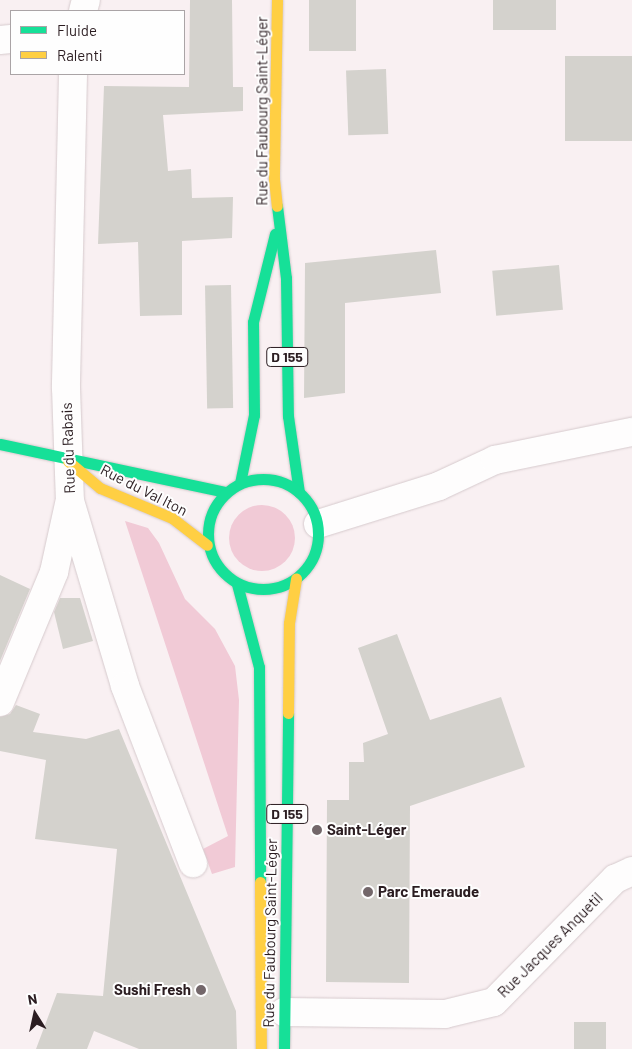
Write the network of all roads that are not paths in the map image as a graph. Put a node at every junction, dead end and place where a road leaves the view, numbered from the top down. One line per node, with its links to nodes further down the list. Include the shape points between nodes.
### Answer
1 (278, 0): 3 (main road, Rue du Faubourg Saint-Léger / D 155, via 274,179)
2 (73, 75): 6 (street, Rue du Rabais)
3 (278, 223): 7 (main road, Rue du Faubourg Saint-Léger / D 155, via 253,322 254,416); 9 (main road, Rue du Faubourg Saint-Léger / D 155, via 286,278 288,416)
4 (632, 432): 11 (street, via 495,460 439,486)
5 (0, 444): 6 (main road, Rue du Val Iton)
6 (68, 461): 8 (main road, Rue du Val Iton); 10 (street, Rue du Rabais); 12 (main road, Rue du Val Iton, via 100,488 172,518)
7 (240, 483): 8 (main road); 9 (main road, via 274,480)
8 (226, 492): 12 (main road, via 210,516)
9 (299, 492): 11 (main road, via 311,506)
10 (70, 500): 15 (street, via 54,572); 16 (street, Rue du Rabais, via 124,686)
11 (318, 524): 13 (main road, via 310,564)
12 (208, 545): 14 (main road, via 218,568)
13 (296, 579): 14 (main road, via 278,588 256,590); 18 (main road, Rue du Faubourg Saint-Léger / D 155, via 289,623)
14 (237, 584): 19 (main road, Rue du Faubourg Saint-Léger / D 155, via 258,667)
15 (0, 702)
16 (193, 863)
17 (632, 871): 18 (street, Rue Jacques Anquetil, via 615,880 494,1002 445,1014)
18 (284, 1012): 20 (main road, Rue du Faubourg Saint-Léger / D 155)
19 (261, 1049)
20 (284, 1049)

